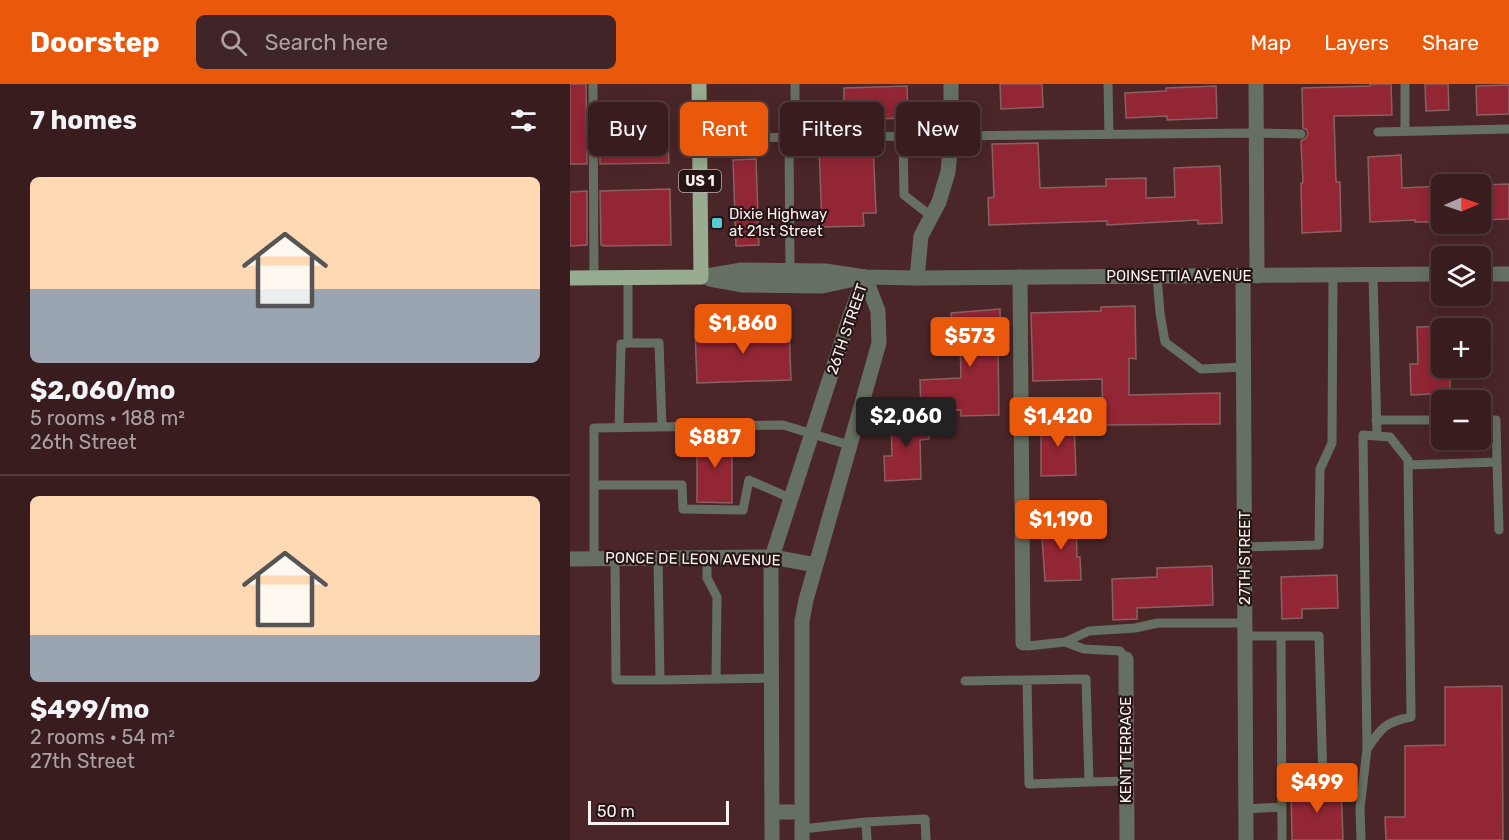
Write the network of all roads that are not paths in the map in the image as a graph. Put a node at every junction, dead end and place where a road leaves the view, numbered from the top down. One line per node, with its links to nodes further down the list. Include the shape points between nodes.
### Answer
1 (593, 84): 35 (lane)
2 (699, 84): 8 (main road, US 1)
3 (795, 84): 9 (lane)
4 (951, 84): 10 (street)
5 (1108, 84): 15 (lane)
6 (1256, 84): 14 (street, 27TH STREET)
7 (1405, 84): 12 (lane)
8 (699, 102)
9 (794, 102)
10 (951, 102)
11 (1509, 129): 12 (lane)
12 (1405, 130): 13 (lane)
13 (1378, 132)
14 (1256, 133): 15 (lane); 16 (lane); 30 (street, 27TH STREET)
15 (1109, 134): 17 (lane)
16 (1301, 134)
17 (980, 135)
18 (699, 156): 31 (main road, US 1)
19 (792, 156): 23 (lane)
20 (903, 156): 22 (lane, via 904,195)
21 (949, 156): 22 (street, via 939,202)
22 (931, 216): 37 (street, via 921,236)
23 (790, 270): 31 (street, via 742,270); 32 (street, via 825,270)
24 (1431, 274): 28 (street, POINSETTIA AVENUE)
25 (1491, 274): 26 (street)
26 (1509, 274)
27 (1333, 275): 28 (street, POINSETTIA AVENUE); 30 (street, POINSETTIA AVENUE); 53 (lane, via 1332,443 1320,470 1319,545)
28 (1373, 275): 40 (lane)
29 (1157, 276): 30 (street, POINSETTIA AVENUE); 33 (street, POINSETTIA AVENUE); 39 (lane, via 1165,342 1201,369)
30 (1250, 276): 39 (street, 27TH STREET)
31 (701, 277): 32 (street, via 743,285 822,286); 36 (main road)
32 (865, 277): 37 (street, POINSETTIA AVENUE); 45 (street, 26TH STREET); 47 (street, 26TH STREET, via 878,312 879,343)
33 (1020, 277): 37 (street, POINSETTIA AVENUE); 64 (street)
34 (570, 278): 35 (main road)
35 (594, 278): 36 (main road)
36 (628, 278): 38 (lane)
37 (916, 278)
38 (628, 343): 43 (lane, via 659,343); 44 (lane, via 621,344)
39 (1244, 367): 53 (street, 27TH STREET)
40 (1376, 420): 41 (lane); 46 (lane)
41 (1431, 420)
42 (1491, 420): 48 (lane, via 1496,420)
43 (662, 427): 44 (lane); 45 (lane, via 783,425)
44 (619, 428): 50 (lane, via 594,428)
45 (811, 434): 47 (lane); 51 (street, 26TH STREET)
46 (1377, 436): 49 (lane, via 1390,437); 71 (lane, via 1363,435)
47 (849, 445): 60 (street, 26TH STREET)
48 (1497, 462): 49 (lane); 52 (lane)
49 (1408, 465): 71 (lane, via 1411,717 1395,720 1380,730)
50 (594, 485): 51 (lane, via 682,485 683,509 743,510 749,480); 55 (lane)
51 (790, 498): 54 (street, 26TH STREET)
52 (1499, 530)
53 (1244, 547): 61 (street, 27TH STREET)
54 (772, 557): 58 (street, PONCE DE LEON AVENUE); 60 (street, PONCE DE LEON AVENUE); 66 (street, 26TH STREET)
55 (594, 558): 56 (street, PONCE DE LEON AVENUE); 59 (street, PONCE DE LEON AVENUE)
56 (615, 558): 57 (street, PONCE DE LEON AVENUE); 68 (lane, via 616,680)
57 (658, 558): 58 (street, PONCE DE LEON AVENUE); 68 (lane)
58 (707, 558): 67 (lane, via 707,578 717,597)
59 (570, 559)
60 (816, 565): 78 (street, 26TH STREET, via 802,621)
61 (1245, 629): 62 (lane); 63 (lane, via 1158,623 1089,631); 76 (street, 27TH STREET)
62 (1281, 636): 74 (lane); 74 (lane, via 1319,636 1323,783)
63 (1065, 642): 64 (lane, via 1028,646); 65 (lane, via 1084,649 1120,651)
64 (1023, 643)
65 (1126, 659): 72 (street, KENT TERRACE)
66 (771, 678): 67 (lane); 77 (street, 26TH STREET)
67 (716, 679): 68 (lane)
68 (660, 680)
69 (1027, 680): 70 (lane); 73 (lane, via 1086,679); 73 (lane, via 1029,784)
70 (965, 681)
71 (1367, 749): 87 (lane, via 1360,808)
72 (1126, 781): 73 (lane); 84 (street, KENT TERRACE)
73 (1089, 782)
74 (1282, 784): 75 (lane)
75 (1282, 807): 76 (lane); 86 (lane)
76 (1246, 809): 85 (street, 27TH STREET)
77 (772, 812): 78 (street); 81 (street, 26TH STREET)
78 (802, 812): 80 (street, 26TH STREET)
79 (866, 822): 80 (lane); 82 (lane); 83 (lane, via 926,819)
80 (802, 835)
81 (772, 840)
82 (867, 840)
83 (927, 840)
84 (1127, 840)
85 (1246, 840)
86 (1282, 840)
87 (1361, 840)

